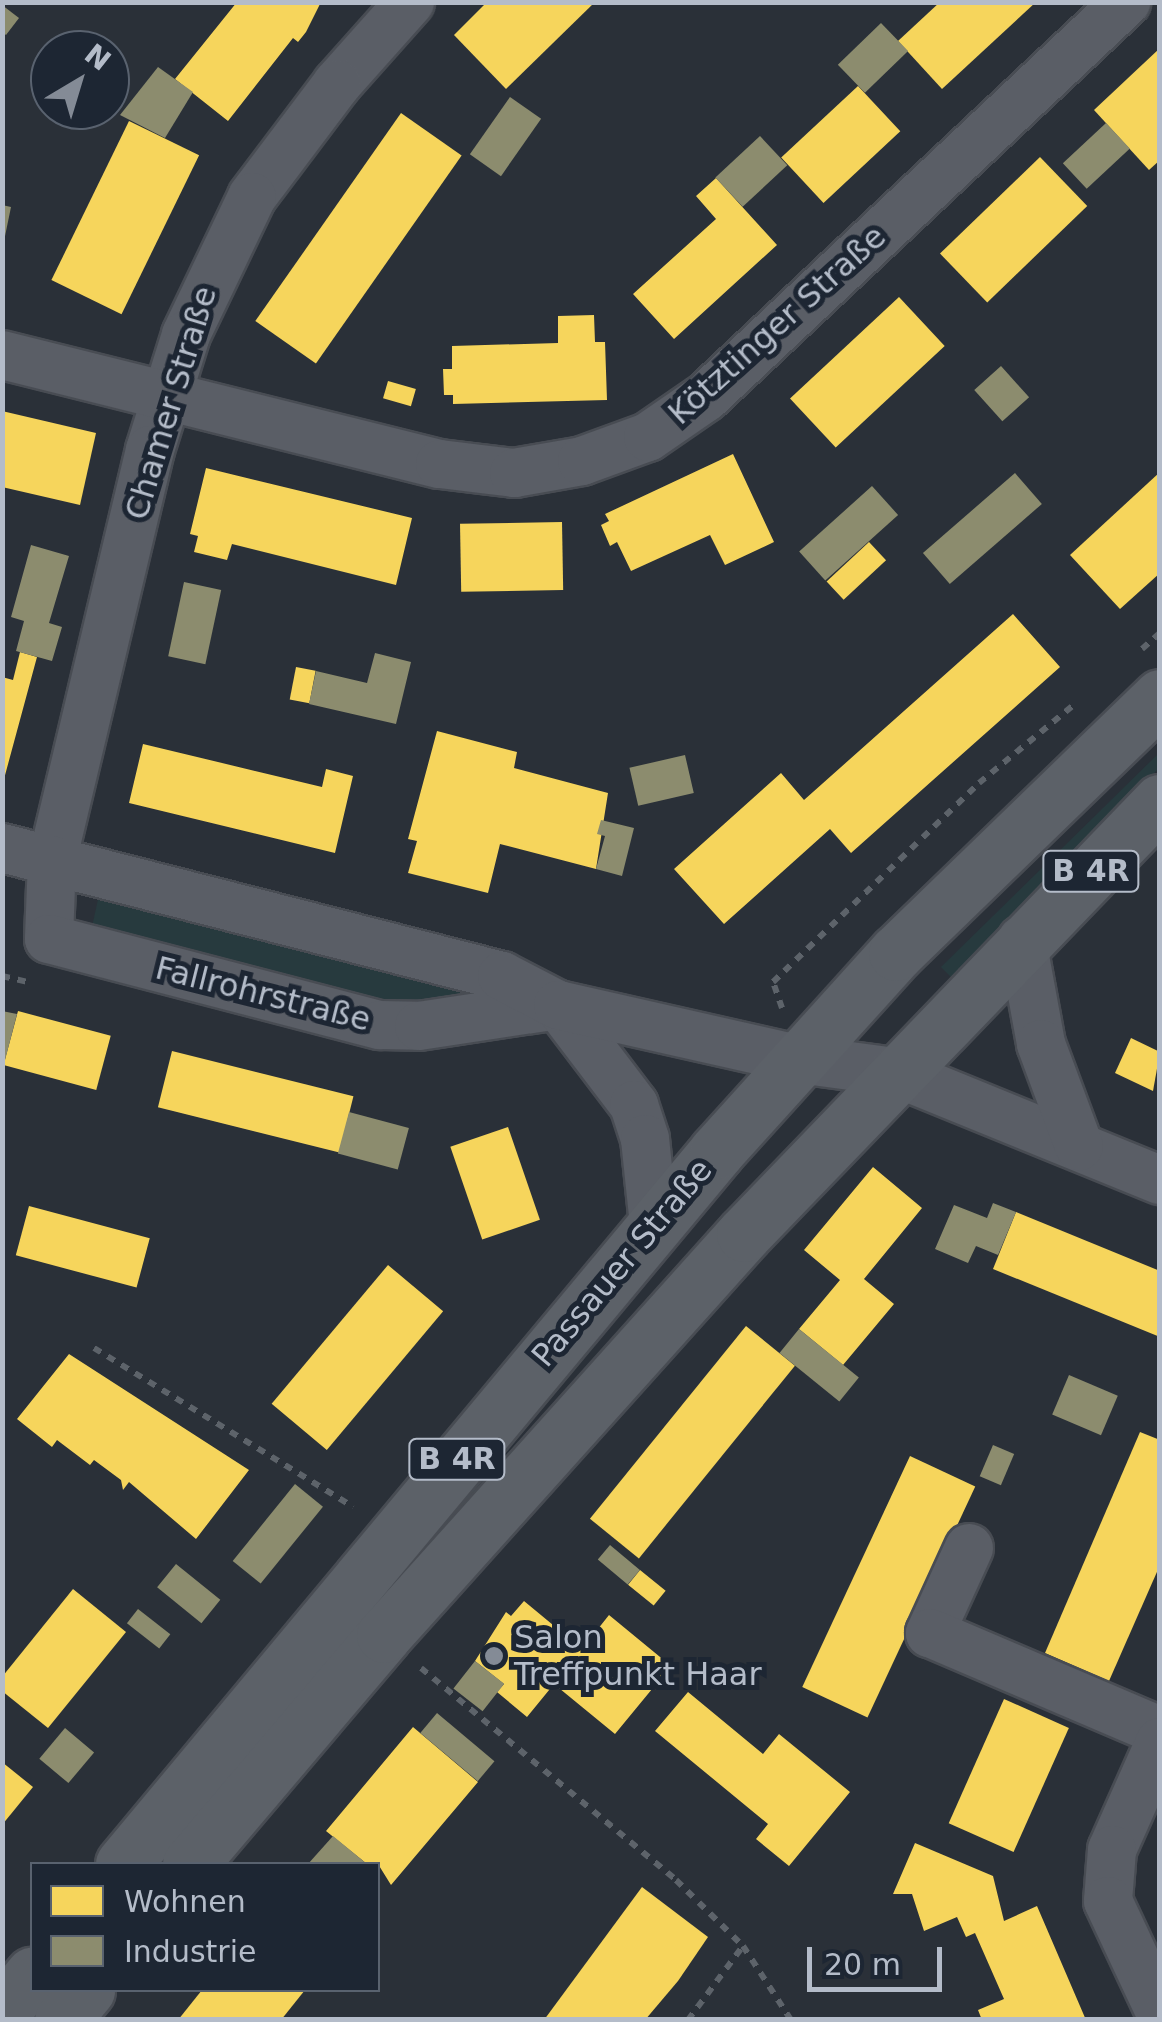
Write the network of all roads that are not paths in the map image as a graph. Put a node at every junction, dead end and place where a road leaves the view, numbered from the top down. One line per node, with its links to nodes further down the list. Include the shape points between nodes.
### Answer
1 (410, 2): 4 (street, Chamer Straße, via 337,84 252,197 216,261)
2 (1126, 2): 4 (street, Kötztinger Straße, via 706,397 648,436 582,462 514,473 440,464)
3 (2, 356): 4 (street, Kötztinger Straße)
4 (166, 397): 8 (street, Chamer Straße)
5 (1143, 680): 11 (main road, Passauer Straße / B 4R)
6 (1160, 802): 9 (main road, Passauer Straße / B 4R)
7 (2, 848): 8 (street, Fallrohrstraße)
8 (52, 860): 10 (street, Fallrohrstraße, via 502,976); 10 (street, Fallrohrstraße, via 50,938 380,1025 419,1026)
9 (1022, 940): 12 (main road, Passauer Straße / B 4R); 13 (street, via 1041,1044)
10 (558, 1005): 11 (street, Fallrohrstraße); 15 (street, Fallrohrstraße, via 634,1105 645,1140)
11 (798, 1059): 12 (street, Fallrohrstraße); 15 (main road, Passauer Straße / B 4R)
12 (895, 1072): 13 (street, Fallrohrstraße); 20 (main road, Passauer Straße / B 4R, via 384,1635)
13 (1080, 1146): 14 (street, Fallrohrstraße)
14 (1158, 1177)
15 (654, 1224): 19 (main road, Passauer Straße / B 4R)
16 (969, 1548): 17 (street, via 930,1633)
17 (1160, 1731)
18 (1160, 1742): 24 (street, via 1112,1850 1108,1900)
19 (125, 1862)
20 (192, 1862)
21 (30, 1977): 23 (main road)
22 (84, 1992): 25 (main road)
23 (2, 2012)
24 (1160, 2012)
25 (62, 2020)

